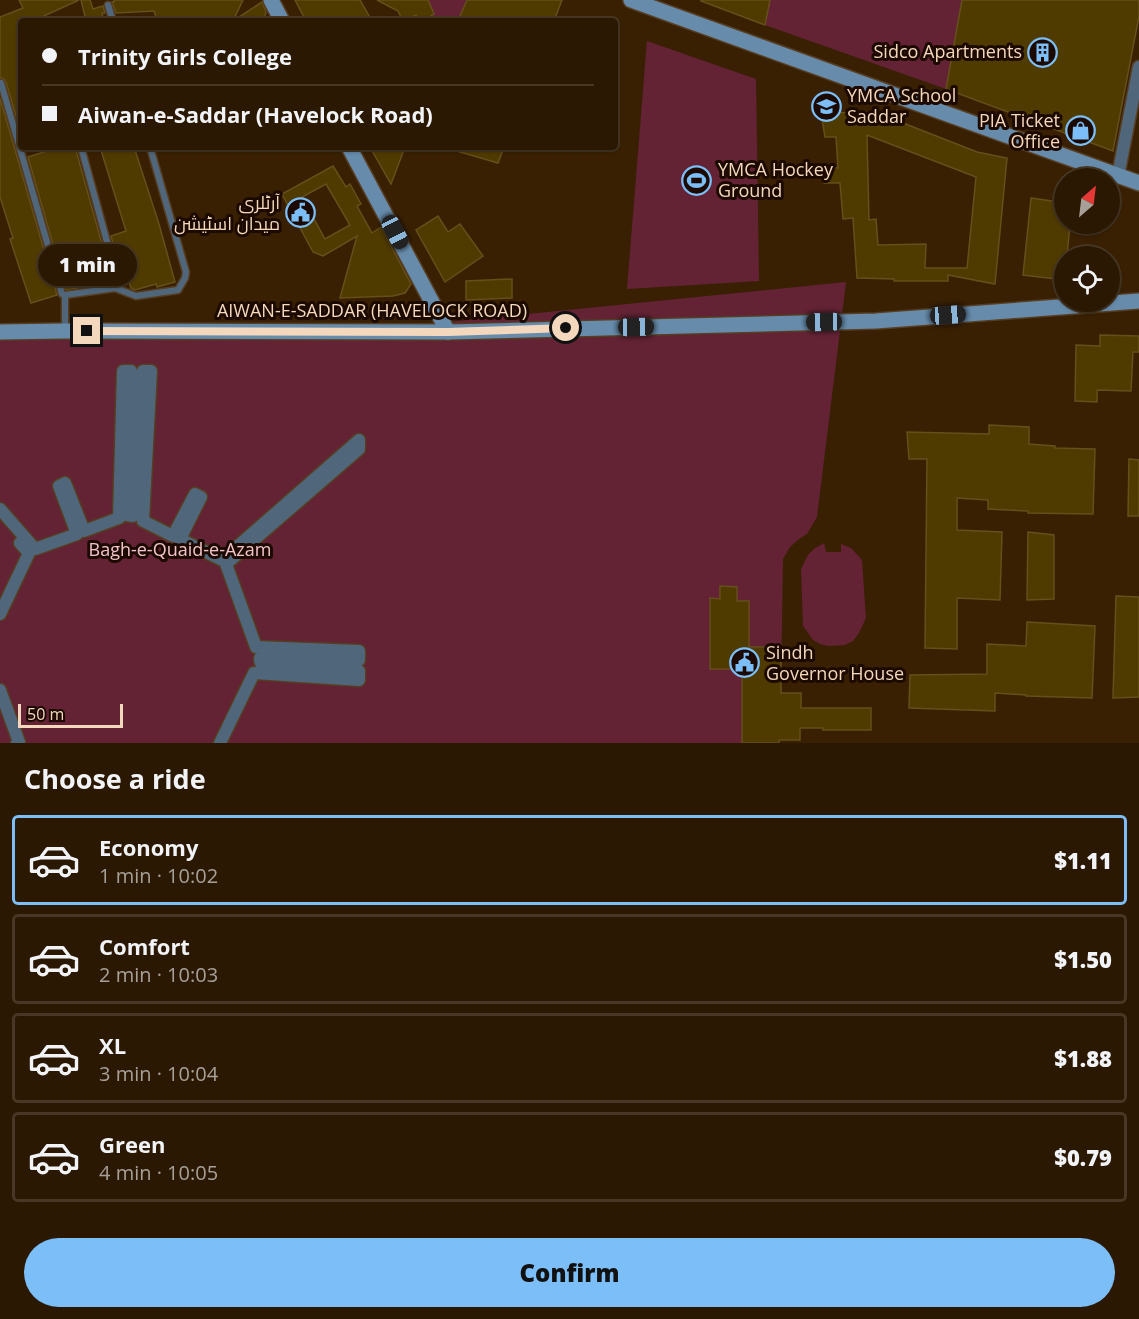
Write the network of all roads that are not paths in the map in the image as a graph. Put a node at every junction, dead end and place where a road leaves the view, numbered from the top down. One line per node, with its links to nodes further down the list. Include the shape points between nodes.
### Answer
1 (271, 0): 5 (main road)
2 (631, 0): 13 (main road)
3 (108, 5): 4 (lane)
4 (112, 18)
5 (280, 18)
6 (1139, 67): 14 (street)
7 (1, 83): 8 (lane)
8 (18, 142)
9 (20, 150): 18 (lane)
10 (82, 150): 17 (lane)
11 (151, 150): 17 (lane, via 185,278 178,290 136,296)
12 (352, 150): 22 (main road)
13 (1096, 168)
14 (1120, 168)
15 (1120, 177): 16 (main road)
16 (1139, 183)
17 (120, 290): 18 (lane)
18 (65, 295): 20 (lane)
19 (1139, 302): 22 (main road, AIWAN-E-SADDAR (HAVELOCK ROAD), via 876,321)
20 (64, 330): 21 (main road, AIWAN-E-SADDAR (HAVELOCK ROAD)); 22 (main road, AIWAN-E-SADDAR (HAVELOCK ROAD))
21 (0, 332)
22 (448, 332)
23 (0, 509): 28 (street, via 34,549 76,534 59,486 65,483 84,531 119,518 123,371 131,371 127,515 133,516 137,510 142,371 151,371 142,521 173,536 195,494 201,497 180,539 222,560 359,440 359,449 226,564 256,647 359,651 359,660 265,654 260,663 359,671 359,681 254,673)
24 (0, 520): 25 (street, via 28,553)
25 (0, 614)
26 (0, 690): 27 (street)
27 (17, 743)
28 (220, 743)

